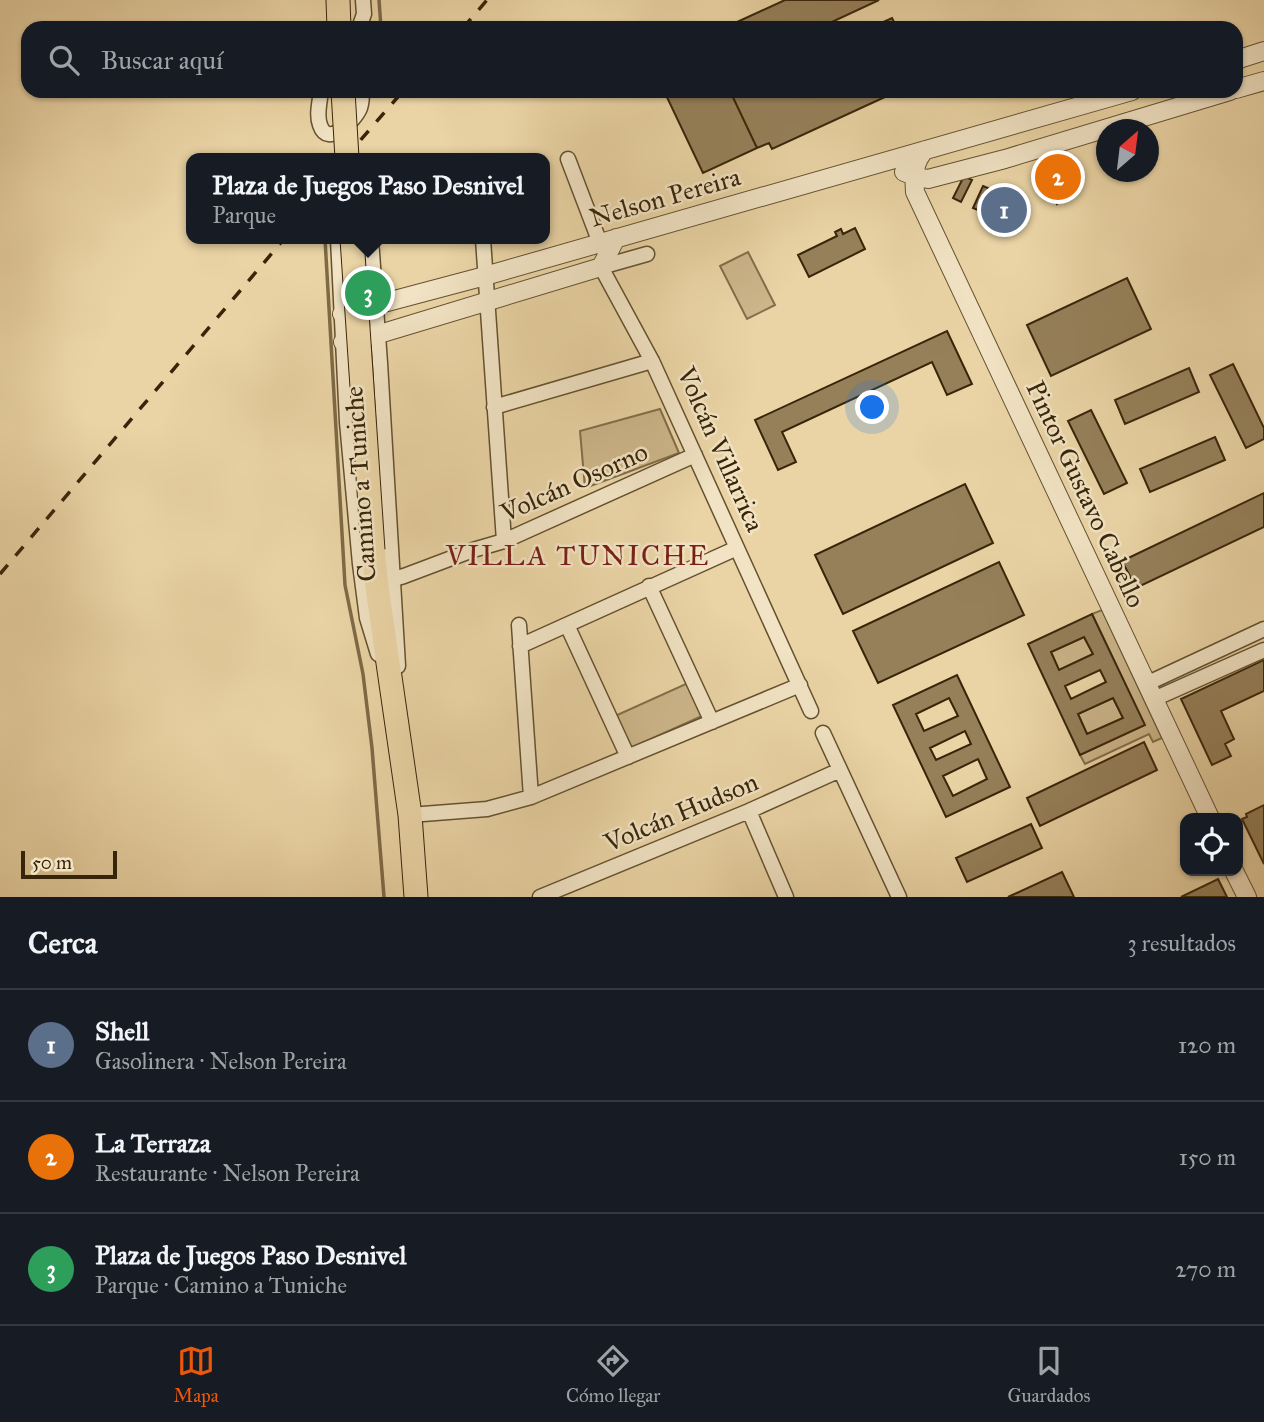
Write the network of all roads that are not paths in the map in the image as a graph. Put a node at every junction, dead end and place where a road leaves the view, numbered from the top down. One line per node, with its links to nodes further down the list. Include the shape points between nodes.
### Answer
1 (338, 0): 2 (main road)
2 (340, 21)
3 (1264, 51): 4 (street)
4 (1243, 58)
5 (1264, 81): 6 (street)
6 (1243, 87)
7 (320, 98): 9 (street, via 320,126 330,135 356,115)
8 (343, 98): 19 (main road, bridge)
9 (362, 98)
10 (1105, 98): 15 (street, Nelson Pereira)
11 (1123, 98): 13 (street)
12 (1202, 98): 14 (street)
13 (1123, 119)
14 (1133, 119)
15 (1000, 128): 17 (street, Nelson Pereira); 21 (street, via 994,145)
16 (1096, 130): 21 (street)
17 (960, 141): 18 (street, Nelson Pereira); 23 (street, via 971,151)
18 (925, 150): 22 (street, Nelson Pereira); 24 (street, via 917,160)
19 (346, 153)
20 (568, 159): 25 (street)
21 (1005, 159): 23 (street)
22 (881, 163): 24 (street, via 897,168); 25 (street, Nelson Pereira)
23 (968, 168): 24 (street)
24 (915, 184): 51 (street, Pintor Gustavo Cabello)
25 (608, 240): 31 (street); 32 (street, Nelson Pereira)
26 (338, 244): 35 (street, Camino a Tuniche)
27 (352, 244): 52 (main road, Camino a Tuniche, bridge, via 373,550)
28 (371, 244): 34 (street, Camino a Tuniche)
29 (483, 244): 32 (street)
30 (647, 254): 31 (street, Nelson Pereira)
31 (601, 267): 33 (street, Nelson Pereira); 38 (street, Volcán Villarrica)
32 (485, 276): 33 (street); 34 (street, Nelson Pereira)
33 (487, 303): 36 (street, Nelson Pereira); 39 (street)
34 (376, 306): 35 (street, Nelson Pereira); 36 (street, Camino a Tuniche)
35 (342, 314): 37 (street, Camino a Tuniche)
36 (378, 334): 37 (street, Nelson Pereira); 43 (street, Camino a Tuniche)
37 (343, 342): 52 (street, Camino a Tuniche, via 367,618)
38 (652, 361): 39 (street); 40 (street, Volcán Villarrica)
39 (495, 407): 41 (street)
40 (695, 455): 41 (street, Volcán Osorno); 42 (street, Volcán Villarrica)
41 (504, 541): 43 (street, Volcán Osorno)
42 (737, 548): 44 (street); 50 (street, Volcán Villarrica)
43 (394, 579): 55 (street, Camino a Tuniche, via 400,682)
44 (649, 586): 46 (street); 54 (street)
45 (519, 625): 48 (street)
46 (567, 625): 48 (street); 57 (street)
47 (1264, 629): 51 (street)
48 (520, 646): 59 (street)
49 (1264, 650): 51 (street)
50 (800, 685): 53 (street, Volcán Villarrica); 54 (street)
51 (1150, 691): 61 (street, Pintor Gustavo Cabello)
52 (394, 702): 55 (main road, Camino a Tuniche)
53 (811, 711)
54 (712, 722): 57 (street)
55 (397, 726): 62 (main road, Camino a Tuniche)
56 (823, 733): 58 (street)
57 (628, 757): 59 (street)
58 (840, 770): 60 (street, Volcán Hudson); 67 (street)
59 (531, 797): 62 (street, via 487,809)
60 (749, 811): 64 (street); 66 (street, Volcán Hudson)
61 (1208, 813)
62 (410, 815): 65 (main road, Camino a Tuniche)
63 (1236, 876): 68 (street)
64 (783, 896)
65 (416, 897)
66 (540, 897)
67 (899, 897)
68 (1247, 897)

